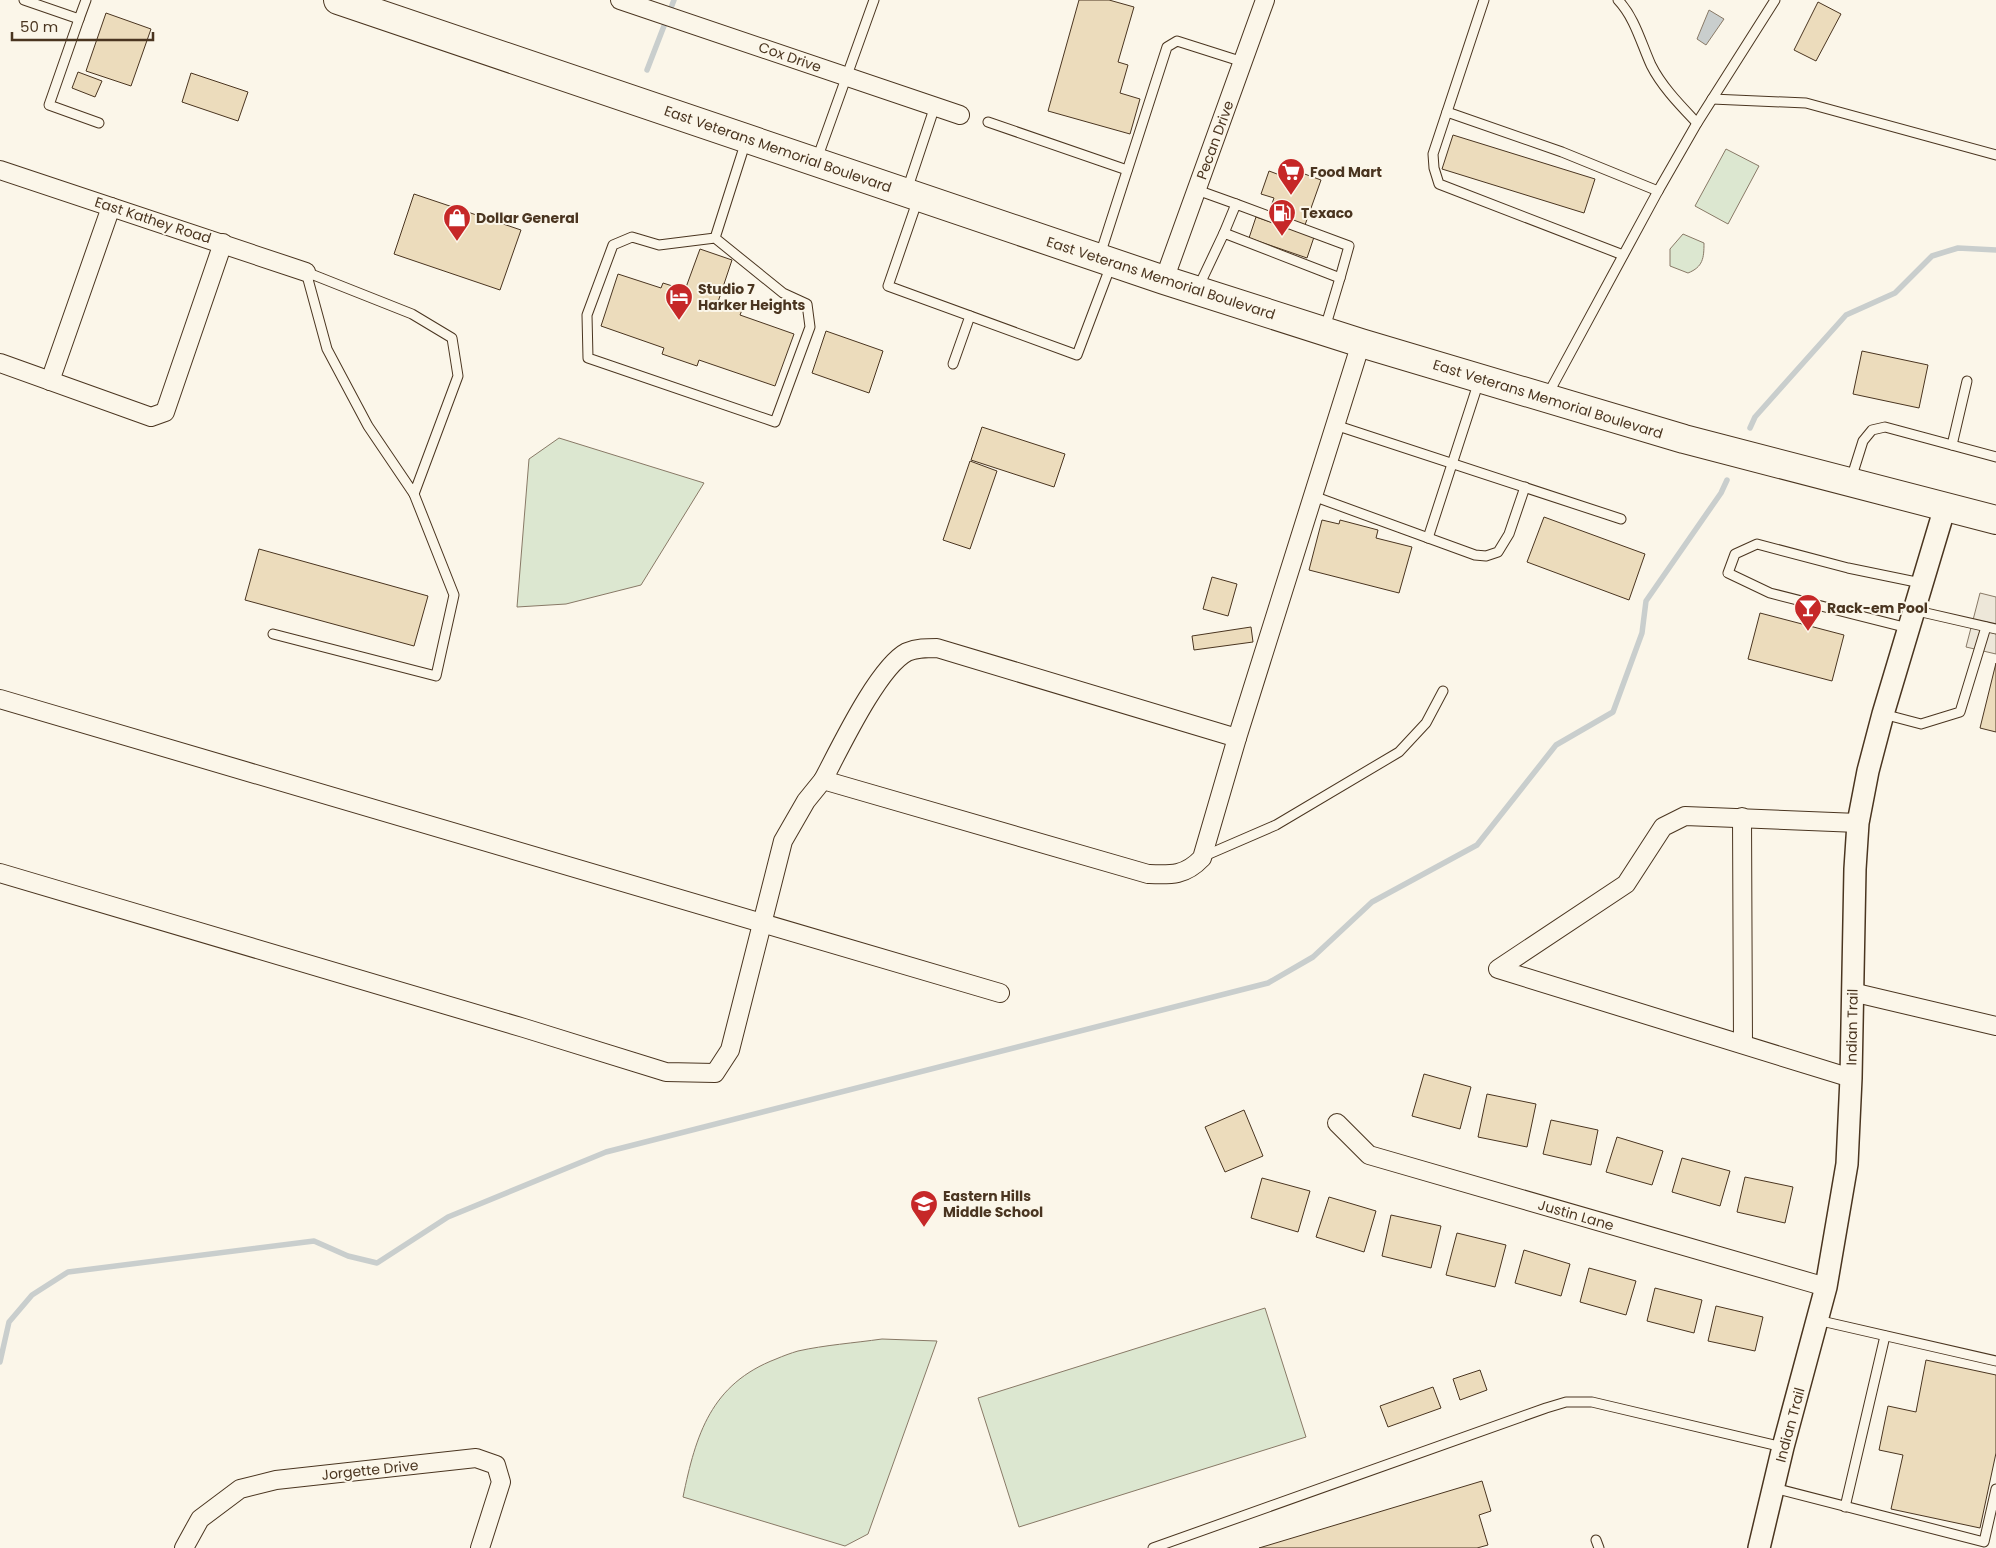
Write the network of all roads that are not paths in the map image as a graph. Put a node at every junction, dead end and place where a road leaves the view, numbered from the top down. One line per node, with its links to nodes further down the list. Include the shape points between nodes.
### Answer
1 (24, 0): 10 (lane)
2 (86, 0): 10 (lane)
3 (338, 0): 20 (main road, East Veterans Memorial Boulevard)
4 (620, 0): 12 (street, Cox Drive)
5 (874, 0): 12 (lane)
6 (1265, 0): 11 (street, Pecan Drive)
7 (1484, 0): 15 (lane)
8 (1618, 0): 19 (lane, via 1628,10 1652,68 1678,104)
9 (1775, 0): 13 (lane)
10 (79, 19): 18 (lane, via 48,105)
11 (1243, 62): 24 (lane, via 1177,42 1167,47); 25 (street, Pecan Drive)
12 (846, 76): 14 (street, Cox Drive); 22 (lane)
13 (1712, 99): 19 (lane); 21 (lane, via 1806,103)
14 (935, 106): 16 (street, Cox Drive); 27 (lane)
15 (1447, 112): 26 (lane, via 1552,148); 33 (lane, via 1433,154 1439,184)
16 (960, 115)
17 (988, 122): 24 (lane)
18 (99, 123)
19 (1697, 123): 26 (lane)
20 (746, 138): 22 (main road, East Veterans Memorial Boulevard); 31 (lane)
21 (1996, 155)
22 (816, 162): 27 (main road, East Veterans Memorial Boulevard)
23 (0, 170): 29 (street, East Kathey Road)
24 (1127, 170): 34 (lane)
25 (1197, 190): 28 (lane); 37 (street, Pecan Drive)
26 (1658, 191): 33 (lane)
27 (912, 195): 34 (main road, East Veterans Memorial Boulevard); 39 (lane, via 888,286)
28 (1236, 204): 30 (lane); 36 (lane, via 1349,246)
29 (112, 206): 32 (street, East Kathey Road); 45 (street)
30 (1224, 233): 36 (lane); 38 (lane)
31 (715, 238): 31 (lane, via 783,292 807,304 810,327 775,422 588,358 587,314 613,245 632,237 659,245)
32 (223, 243): 35 (street, East Kathey Road); 45 (street, via 165,412 151,417)
33 (1623, 255): 47 (lane)
34 (1105, 260): 37 (main road, East Veterans Memorial Boulevard); 39 (lane, via 1077,355)
35 (306, 272): 54 (lane, via 327,349 368,426); 54 (lane, via 412,314 452,338 458,376)
36 (1340, 278): 40 (lane)
37 (1164, 280): 38 (main road, East Veterans Memorial Boulevard)
38 (1197, 291): 40 (main road, East Veterans Memorial Boulevard)
39 (970, 316): 43 (lane)
40 (1324, 331): 41 (main road, East Veterans Memorial Boulevard)
41 (1360, 343): 44 (main road, East Veterans Memorial Boulevard); 48 (street)
42 (0, 363): 45 (street)
43 (953, 364)
44 (1480, 378): 47 (main road, East Veterans Memorial Boulevard); 51 (lane)
45 (50, 381)
46 (1967, 381): 49 (lane)
47 (1546, 398): 52 (main road, East Veterans Memorial Boulevard, via 1684,440)
48 (1335, 425): 51 (lane); 55 (street)
49 (1952, 445): 50 (lane); 52 (lane, via 1884,427 1872,430 1863,441)
50 (1996, 457)
51 (1451, 463): 53 (lane); 59 (lane)
52 (1850, 482): 56 (main road, East Veterans Memorial Boulevard)
53 (1525, 488): 57 (lane); 59 (lane, via 1509,534 1498,552 1475,555)
54 (414, 494): 64 (lane, via 454,596 436,676)
55 (1313, 496): 59 (lane); 68 (street)
56 (1945, 507): 58 (main road, East Veterans Memorial Boulevard); 60 (street, Indian Trail)
57 (1621, 518)
58 (1996, 520)
59 (1428, 538)
60 (1921, 583): 61 (street, Indian Trail); 61 (lane, via 1757,544 1735,554 1728,574 1770,593)
61 (1910, 619): 62 (lane); 67 (street, Indian Trail)
62 (1986, 627): 63 (lane); 67 (lane, via 1960,712 1921,724)
63 (1996, 629)
64 (273, 634)
65 (1443, 691): 72 (lane, via 1426,722 1399,752 1276,825)
66 (0, 699): 74 (street)
67 (1883, 714): 71 (street, Indian Trail)
68 (1236, 738): 69 (street, via 937,648 919,648 900,657 885,672); 72 (street)
69 (823, 780): 72 (street, via 1148,874 1175,875); 74 (street, via 806,801 783,841)
70 (1742, 817): 71 (street); 78 (street); 78 (street, via 1685,816 1663,827 1626,884 1498,969)
71 (1858, 823): 75 (street, Indian Trail)
72 (1202, 858)
73 (0, 874): 74 (street, via 666,1072 715,1072 730,1050)
74 (762, 925): 76 (street)
75 (1852, 992): 77 (street); 79 (street, Indian Trail)
76 (1000, 993)
77 (1996, 1026)
78 (1743, 1044): 79 (street)
79 (1851, 1078): 81 (street, Indian Trail, via 1847,1164)
80 (1337, 1123): 81 (street, Justin Lane, via 1369,1155)
81 (1826, 1287): 82 (street, Indian Trail)
82 (1817, 1320): 83 (lane); 85 (street, Indian Trail)
83 (1885, 1336): 84 (lane); 88 (lane)
84 (1996, 1361)
85 (1783, 1447): 86 (street, Indian Trail); 91 (lane, via 1592,1402 1566,1402)
86 (1774, 1488): 88 (lane); 92 (street, Indian Trail)
87 (1996, 1488): 88 (lane, via 1984,1542)
88 (1845, 1507)
89 (184, 1548): 90 (street, Jorgette Drive, via 200,1520 240,1489 276,1480 476,1458 496,1466 501,1482)
90 (480, 1548)
91 (1153, 1548)
92 (1759, 1548)

